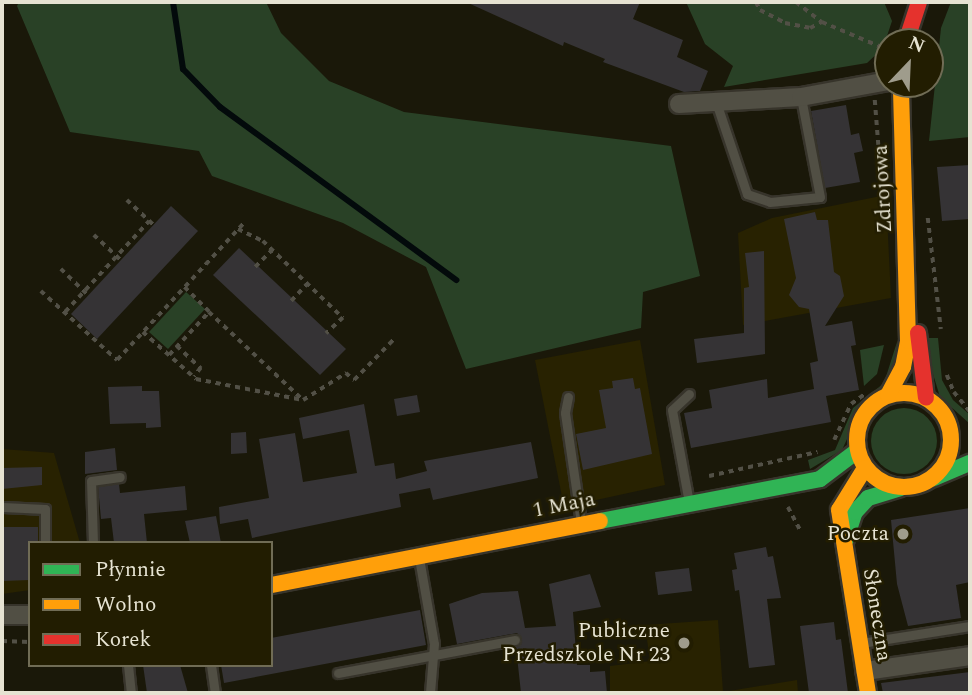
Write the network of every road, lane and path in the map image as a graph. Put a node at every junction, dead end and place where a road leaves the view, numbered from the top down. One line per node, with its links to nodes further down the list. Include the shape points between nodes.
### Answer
1 (756, 2): 4 (path, via 760,10 785,23 810,28)
2 (796, 2): 4 (path)
3 (919, 2): 5 (street)
4 (822, 22): 6 (path)
5 (911, 28)
6 (874, 44)
7 (874, 84): 8 (street)
8 (801, 97): 11 (street); 11 (lane, via 820,197 770,202 747,194)
9 (902, 98): 27 (street, Zdrojowa)
10 (679, 104): 11 (street)
11 (717, 104)
12 (127, 200): 13 (path)
13 (149, 220): 15 (path); 19 (path)
14 (244, 222): 16 (path)
15 (154, 225)
16 (238, 229): 18 (path); 24 (path)
17 (94, 235): 19 (path)
18 (272, 250): 21 (path); 23 (path)
19 (117, 256): 20 (path); 26 (path)
20 (121, 260)
21 (255, 267)
22 (61, 269): 26 (path)
23 (307, 284): 29 (path); 34 (path, via 343,318)
24 (184, 287): 31 (path); 33 (path)
25 (41, 290): 30 (path)
26 (83, 291): 28 (path); 30 (path)
27 (909, 292): 43 (street, Zdrojowa, via 904,367); 45 (street, Zdrojowa)
28 (88, 295)
29 (291, 301)
30 (65, 312): 33 (path, via 117,360)
31 (209, 312): 37 (path); 46 (path)
32 (941, 328): 36 (path)
33 (143, 332): 38 (path)
34 (326, 334)
35 (394, 339): 46 (path, via 354,380 346,373)
36 (943, 340)
37 (177, 346): 38 (path); 40 (path, via 201,368)
38 (169, 355): 40 (path)
39 (946, 365): 47 (path, via 954,392)
40 (194, 377): 46 (path)
41 (867, 391): 50 (path, via 851,404)
42 (689, 394): 59 (lane, via 672,410)
43 (888, 395): 45 (street); 52 (street, via 866,411 856,437)
44 (568, 397): 61 (lane, via 565,413)
45 (926, 398): 48 (street)
46 (303, 400)
47 (970, 412)
48 (950, 427): 49 (street); 57 (street, via 949,455)
49 (970, 434)
50 (832, 444)
51 (821, 451): 53 (path)
52 (857, 451): 55 (street); 59 (street, 1 Maja, via 820,479)
53 (798, 457)
54 (970, 463): 57 (street)
55 (865, 468): 58 (street, via 887,485); 64 (street, Słoneczna, via 839,510)
56 (120, 477): 63 (lane, via 91,481)
57 (933, 478): 58 (street)
58 (901, 488): 64 (street, Słoneczna, via 867,498 855,512)
59 (689, 503): 61 (street, 1 Maja)
60 (3, 507): 62 (lane, via 45,509)
61 (582, 525): 65 (street, 1 Maja)
62 (45, 541)
63 (93, 541)
64 (844, 543): 73 (street, Słoneczna)
65 (419, 556): 66 (street, 1 Maja); 74 (lane)
66 (273, 585)
67 (2, 615): 68 (street)
68 (28, 615)
69 (970, 626): 73 (lane)
70 (515, 640): 74 (lane)
71 (2, 641): 72 (path)
72 (28, 642)
73 (860, 643): 78 (street, Słoneczna)
74 (434, 653): 79 (lane); 82 (lane)
75 (970, 656): 78 (street)
76 (128, 667): 80 (lane)
77 (211, 667): 81 (lane)
78 (865, 671): 83 (street, Słoneczna)
79 (338, 673)
80 (131, 693)
81 (215, 693)
82 (430, 693)
83 (868, 693)

